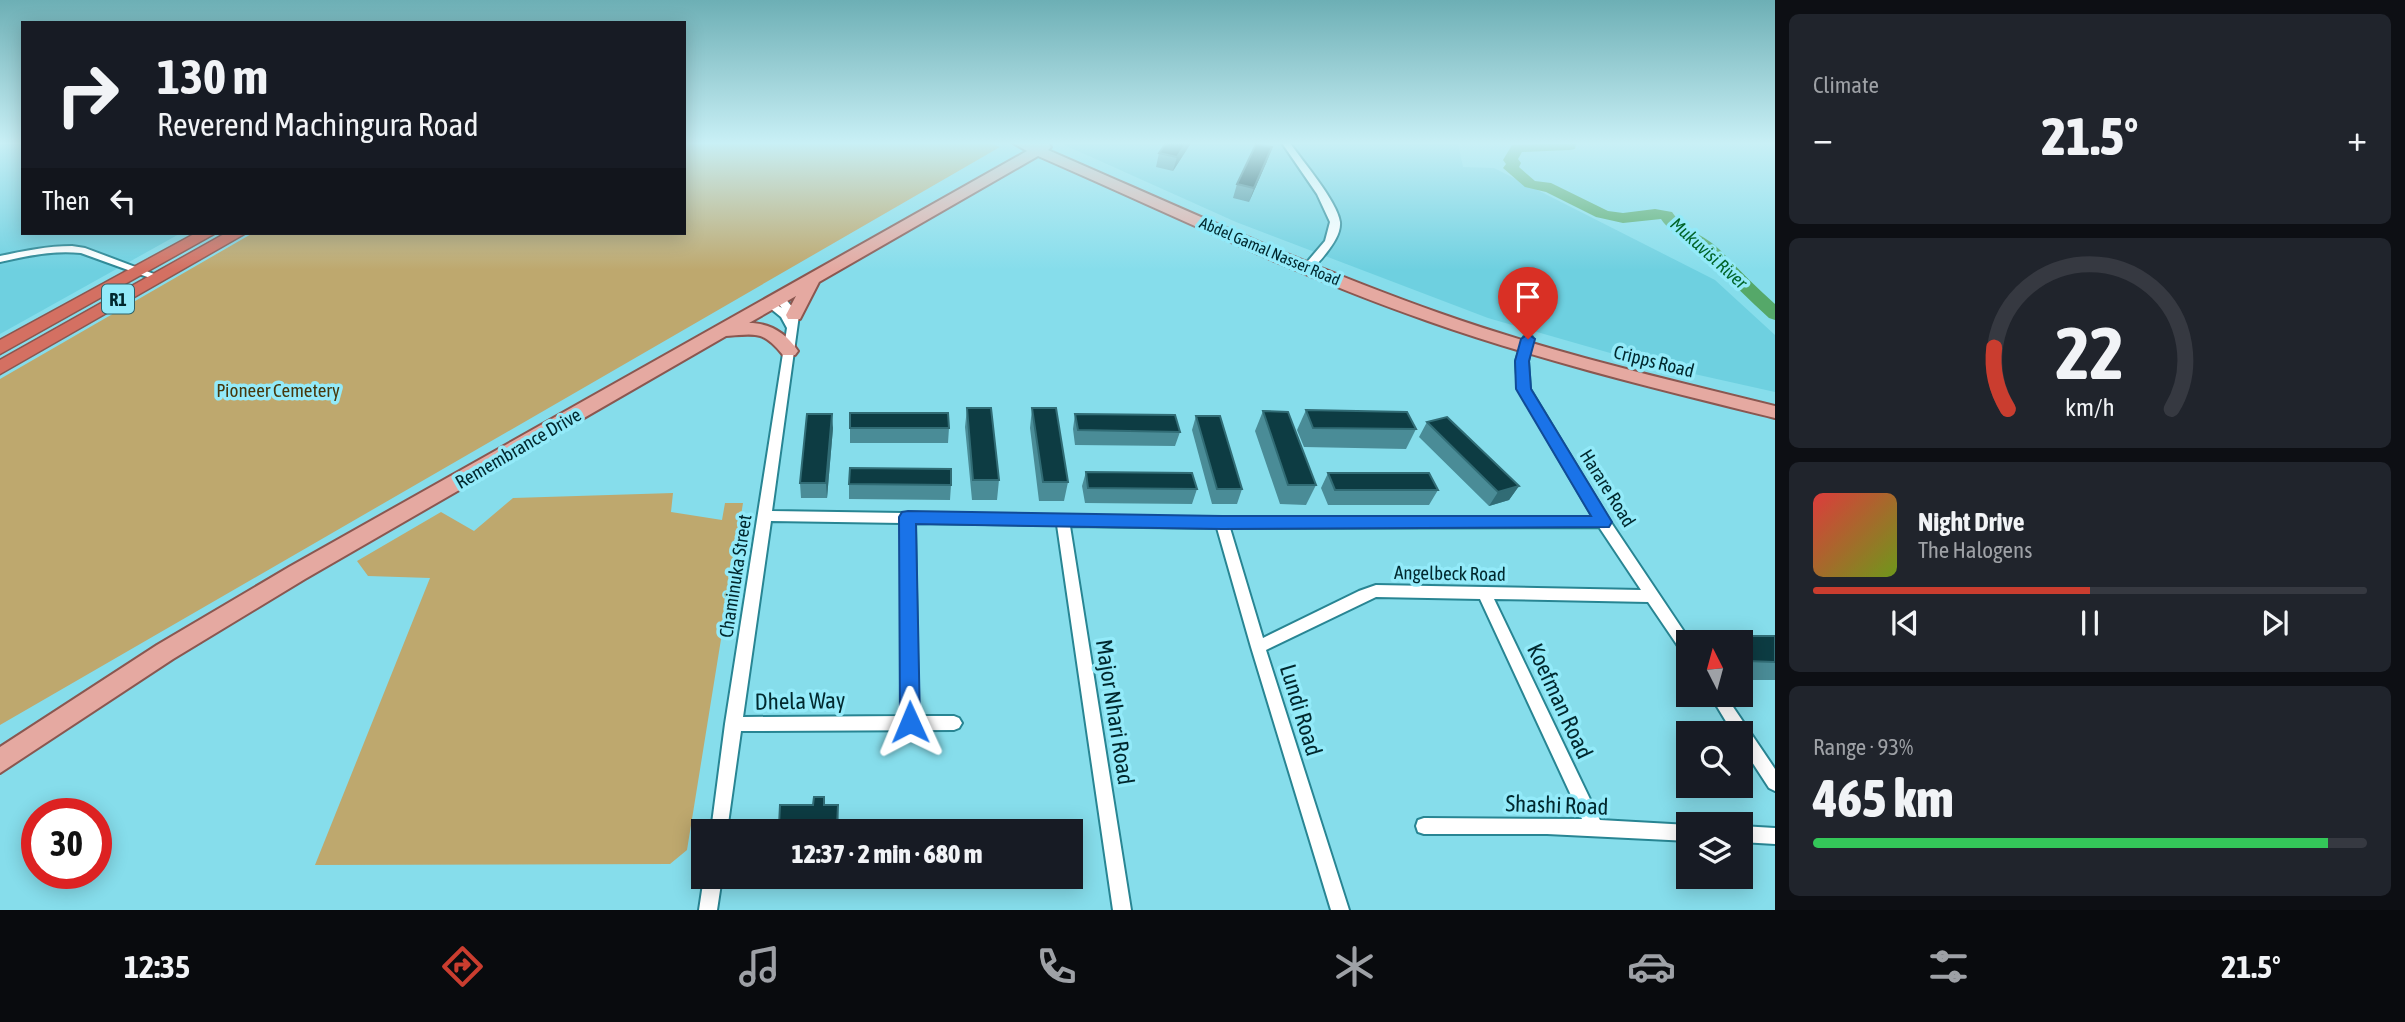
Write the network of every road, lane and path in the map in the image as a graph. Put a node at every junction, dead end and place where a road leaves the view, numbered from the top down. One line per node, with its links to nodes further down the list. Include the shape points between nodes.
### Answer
1 (979, 185): 11 (main road, Remembrance Drive)
2 (1119, 185): 8 (main road, Abdel Gamal Nasser Road)
3 (1127, 185): 8 (main road, Abdel Gamal Nasser Road)
4 (1314, 185): 8 (street, via 1335,223 1332,236)
5 (205, 235): 9 (highway, R1)
6 (234, 235): 10 (highway, R1)
7 (0, 259): 9 (street, via 70,248)
8 (1310, 265): 15 (main road, Abdel Gamal Nasser Road, via 1433,317)
9 (138, 269): 10 (street); 17 (highway, R1)
10 (157, 277): 17 (highway, R1)
11 (812, 280): 12 (main road, Remembrance Drive); 13 (main road)
12 (774, 301): 13 (street); 14 (main road, Remembrance Drive)
13 (792, 321): 16 (street, Chaminuka Street)
14 (716, 333): 16 (main road, via 762,329 778,337); 33 (main road, Remembrance Drive, via 211,624)
15 (1526, 342): 18 (main road, Cripps Road); 19 (main road, Cripps Road, via 1637,379); 23 (street, Harare Road, via 1521,376 1524,389)
16 (789, 351): 20 (street, Chaminuka Street)
17 (3, 360)
18 (1775, 402)
19 (1775, 412)
20 (766, 516): 21 (street); 32 (street, Chaminuka Street)
21 (908, 517): 22 (street); 30 (street)
22 (1063, 520): 24 (street); 43 (street, Major Nhari Road)
23 (1603, 522): 24 (street); 26 (street, Harare Road)
24 (1222, 523): 28 (street, Lundi Road)
25 (1484, 593): 26 (street, Angelbeck Road); 28 (street, Angelbeck Road, via 1376,591); 37 (street, Koefman Road)
26 (1654, 596): 27 (street, Harare Road)
27 (1676, 631)
28 (1258, 647): 44 (street, Lundi Road)
29 (1725, 707): 34 (street)
30 (910, 722): 31 (street, Dhela Way); 32 (street, Dhela Way)
31 (954, 723)
32 (733, 724): 35 (street, Chaminuka Street)
33 (0, 761)
34 (1775, 783)
35 (721, 819)
36 (1424, 826): 37 (street, Shashi Road)
37 (1595, 829): 38 (street, Shashi Road)
38 (1676, 832)
39 (1753, 835): 40 (street)
40 (1775, 836)
41 (711, 889): 42 (street)
42 (708, 910)
43 (1122, 910)
44 (1340, 910)

